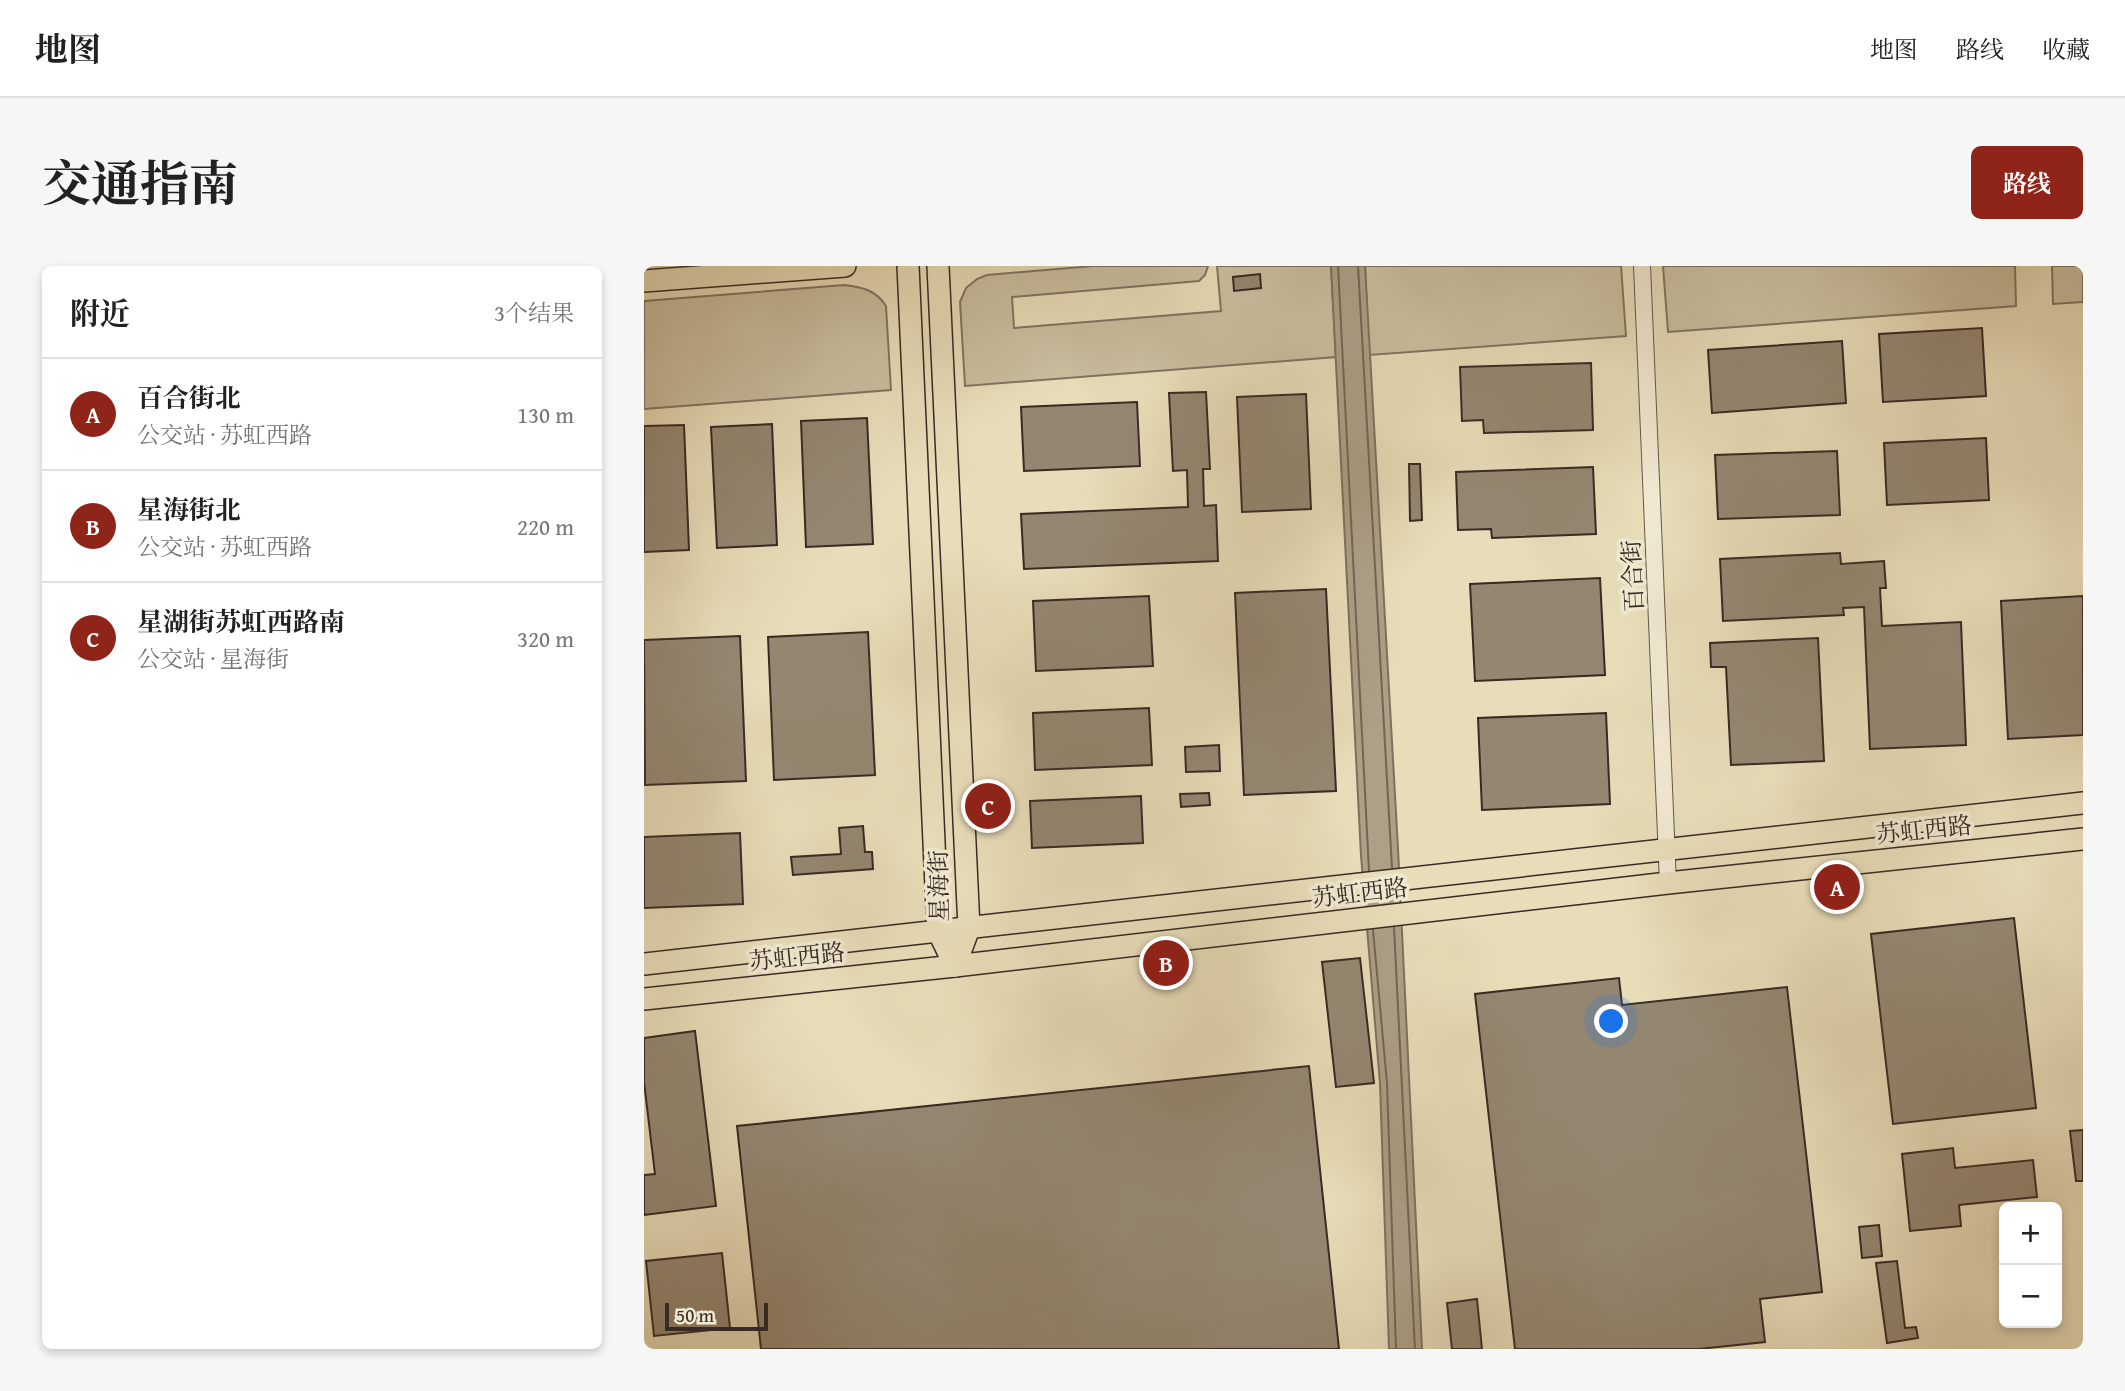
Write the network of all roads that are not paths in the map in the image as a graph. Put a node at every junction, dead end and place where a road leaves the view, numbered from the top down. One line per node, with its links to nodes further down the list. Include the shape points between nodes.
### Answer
1 (845, 266): 5 (main road)
2 (908, 266): 11 (main road, 星海街)
3 (938, 266): 10 (main road, 星海街)
4 (1642, 266): 8 (street, 百合街)
5 (644, 281)
6 (2083, 803): 8 (main road, 苏虹西路)
7 (2083, 839): 9 (main road, 苏虹西路)
8 (1667, 849): 9 (street, 百合街); 10 (main road, 苏虹西路)
9 (1668, 883): 13 (main road, 苏虹西路)
10 (968, 928): 11 (main road, 苏虹西路); 13 (main road, 星海街)
11 (939, 931): 12 (main road, 苏虹西路); 13 (main road, 星海街)
12 (644, 964)
13 (955, 966): 14 (main road, 苏虹西路)
14 (644, 999)

